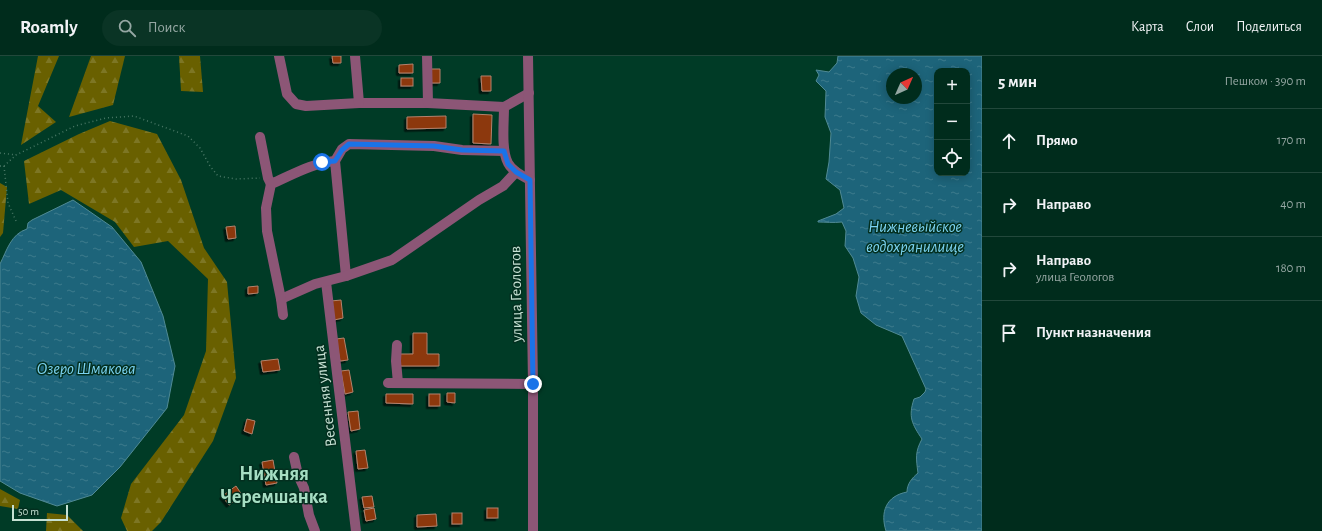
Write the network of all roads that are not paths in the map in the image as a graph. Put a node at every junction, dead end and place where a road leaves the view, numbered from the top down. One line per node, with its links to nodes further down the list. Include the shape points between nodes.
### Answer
1 (279, 56): 6 (street, via 287,94 296,104 306,106)
2 (355, 56): 6 (street)
3 (427, 56): 7 (street)
4 (528, 56): 5 (street, улица Геологов)
5 (529, 93): 8 (street); 13 (street, улица Геологов)
6 (359, 103): 7 (street)
7 (428, 103): 8 (street)
8 (504, 107): 10 (street)
9 (260, 138): 14 (street)
10 (504, 151): 11 (street, via 349,144); 12 (street, via 508,164)
11 (335, 161): 14 (street, via 322,162); 15 (street)
12 (516, 172): 13 (street); 15 (street, via 503,186 392,260)
13 (530, 180): 20 (street, улица Геологов)
14 (269, 181): 17 (street, via 267,231)
15 (346, 276): 16 (street)
16 (326, 282): 17 (street, via 315,284); 23 (street, Весенняя улица)
17 (281, 299): 18 (street)
18 (283, 314)
19 (397, 346): 20 (street, via 393,383)
20 (533, 384): 24 (street, улица Геологов)
21 (294, 457): 22 (street)
22 (315, 531)
23 (356, 531)
24 (533, 531)

